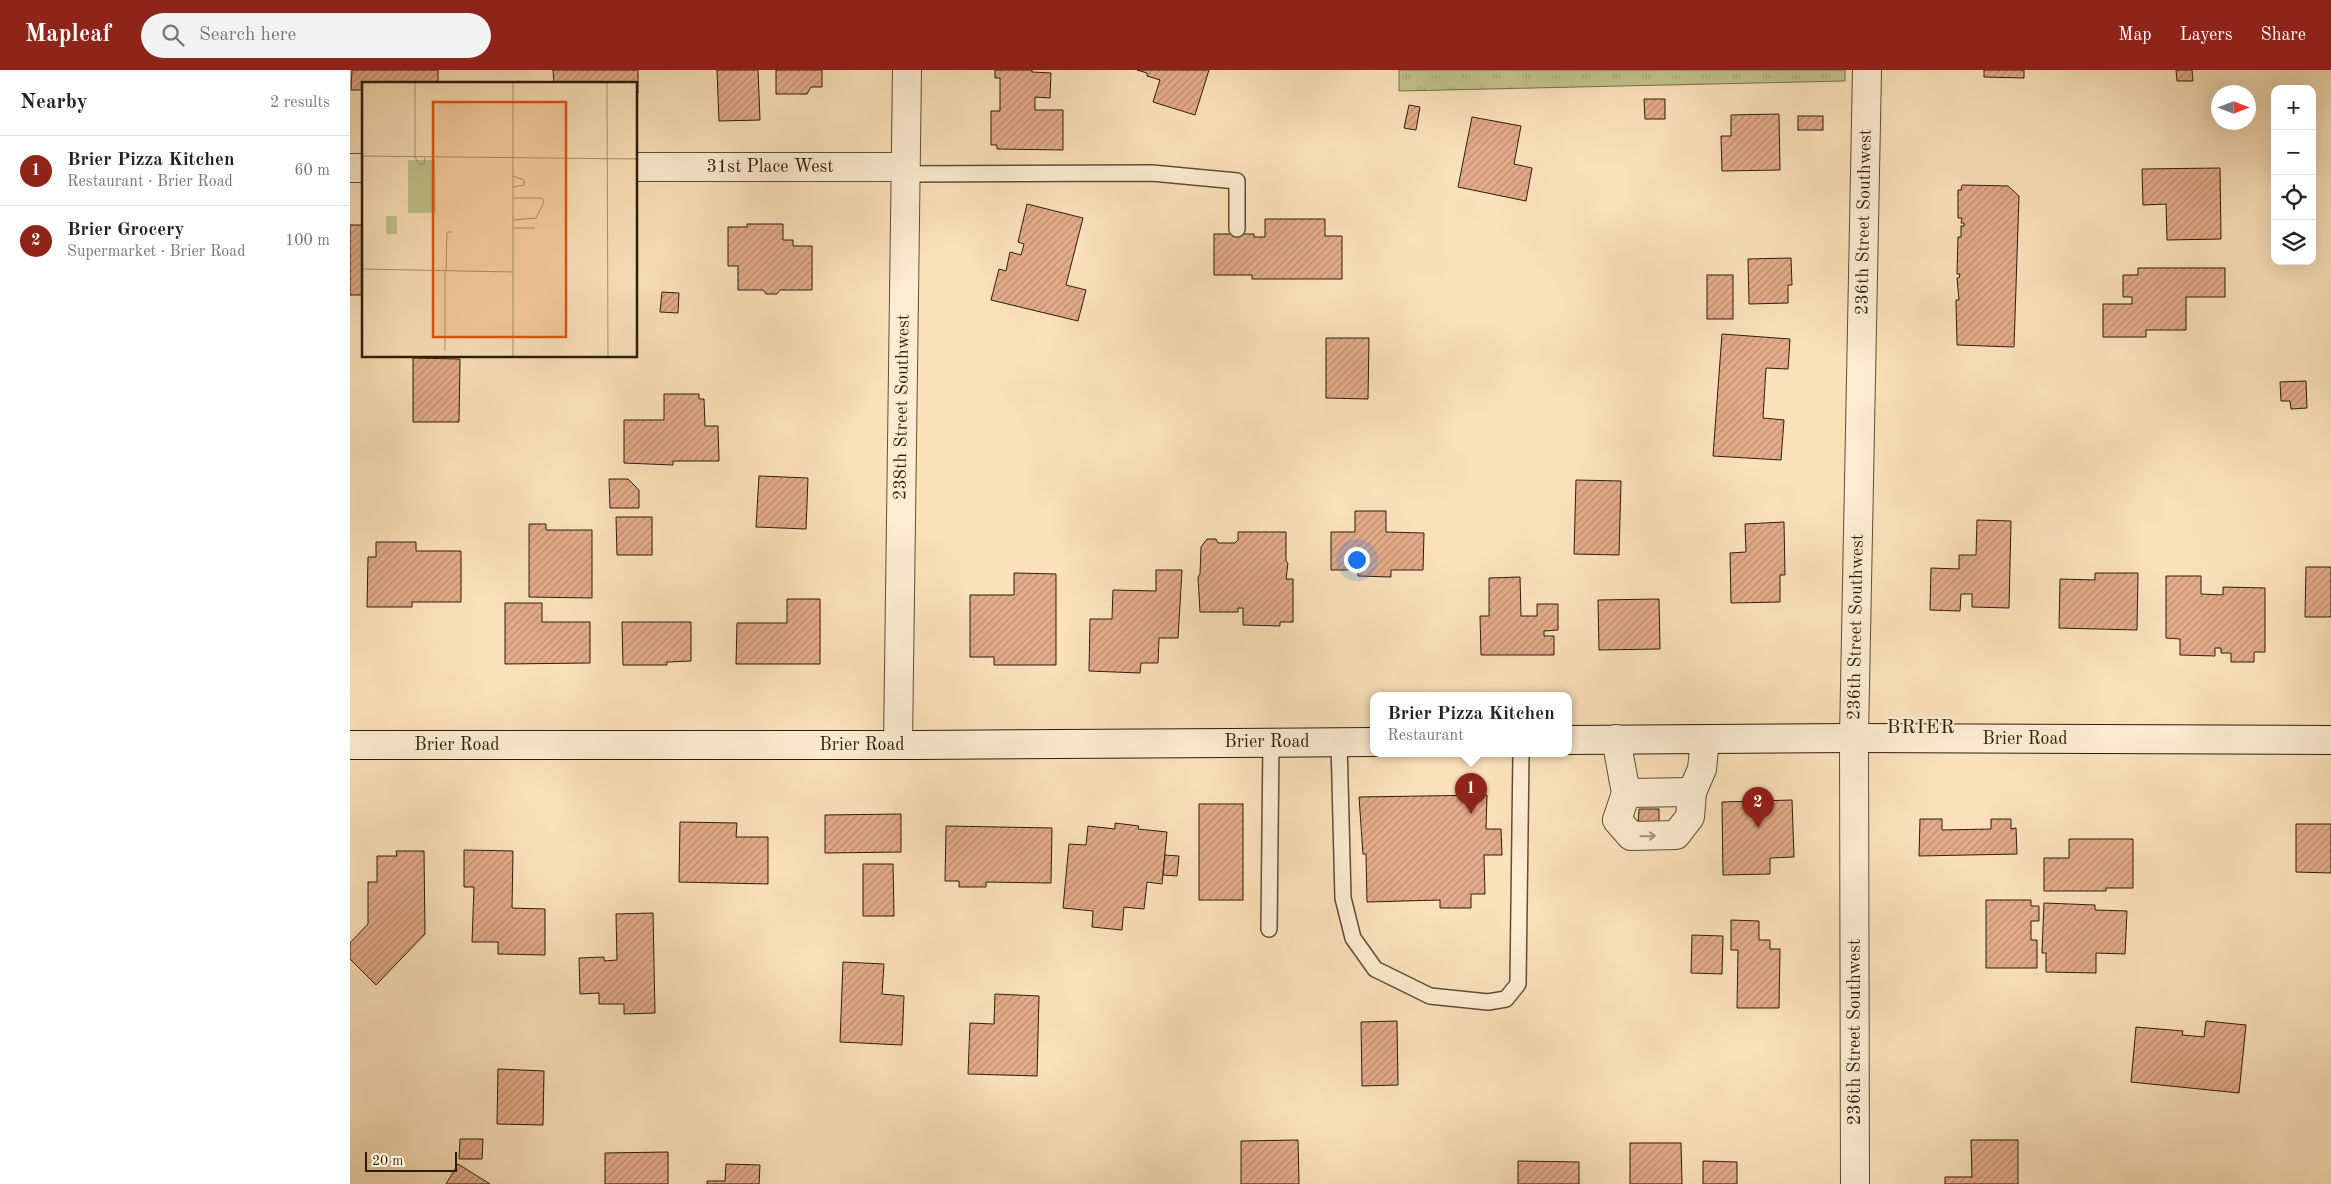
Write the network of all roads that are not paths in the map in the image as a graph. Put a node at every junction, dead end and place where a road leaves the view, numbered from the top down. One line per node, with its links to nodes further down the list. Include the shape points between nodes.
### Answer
1 (907, 70): 4 (street, 238th Street Southwest)
2 (1867, 70): 6 (street, 236th Street Southwest)
3 (638, 167): 4 (street, 31st Place West)
4 (905, 170): 5 (lane, via 1152,173 1237,181); 15 (street, 238th Street Southwest)
5 (1237, 229)
6 (1854, 738): 8 (street, Brier Road); 10 (street, Brier Road); 20 (street, 236th Street Southwest)
7 (1616, 739): 8 (street, Brier Road); 9 (street, Brier Road); 18 (street)
8 (1705, 739): 17 (street, via 1702,769)
9 (1572, 740)
10 (2331, 740)
11 (1271, 742): 12 (street, Brier Road); 15 (street, Brier Road); 19 (lane)
12 (1339, 742): 13 (street, Brier Road); 16 (lane, via 1343,898 1353,938 1376,969 1430,996 1464,1002 1506,999 1518,984)
13 (1370, 742)
14 (350, 745): 15 (street, Brier Road)
15 (898, 745)
16 (1521, 757)
17 (1692, 792): 18 (street); 18 (street, one-way to 17, via 1617,820 1631,836 1667,836 1676,835 1690,817)
18 (1626, 793)
19 (1269, 930)
20 (1855, 1184)

